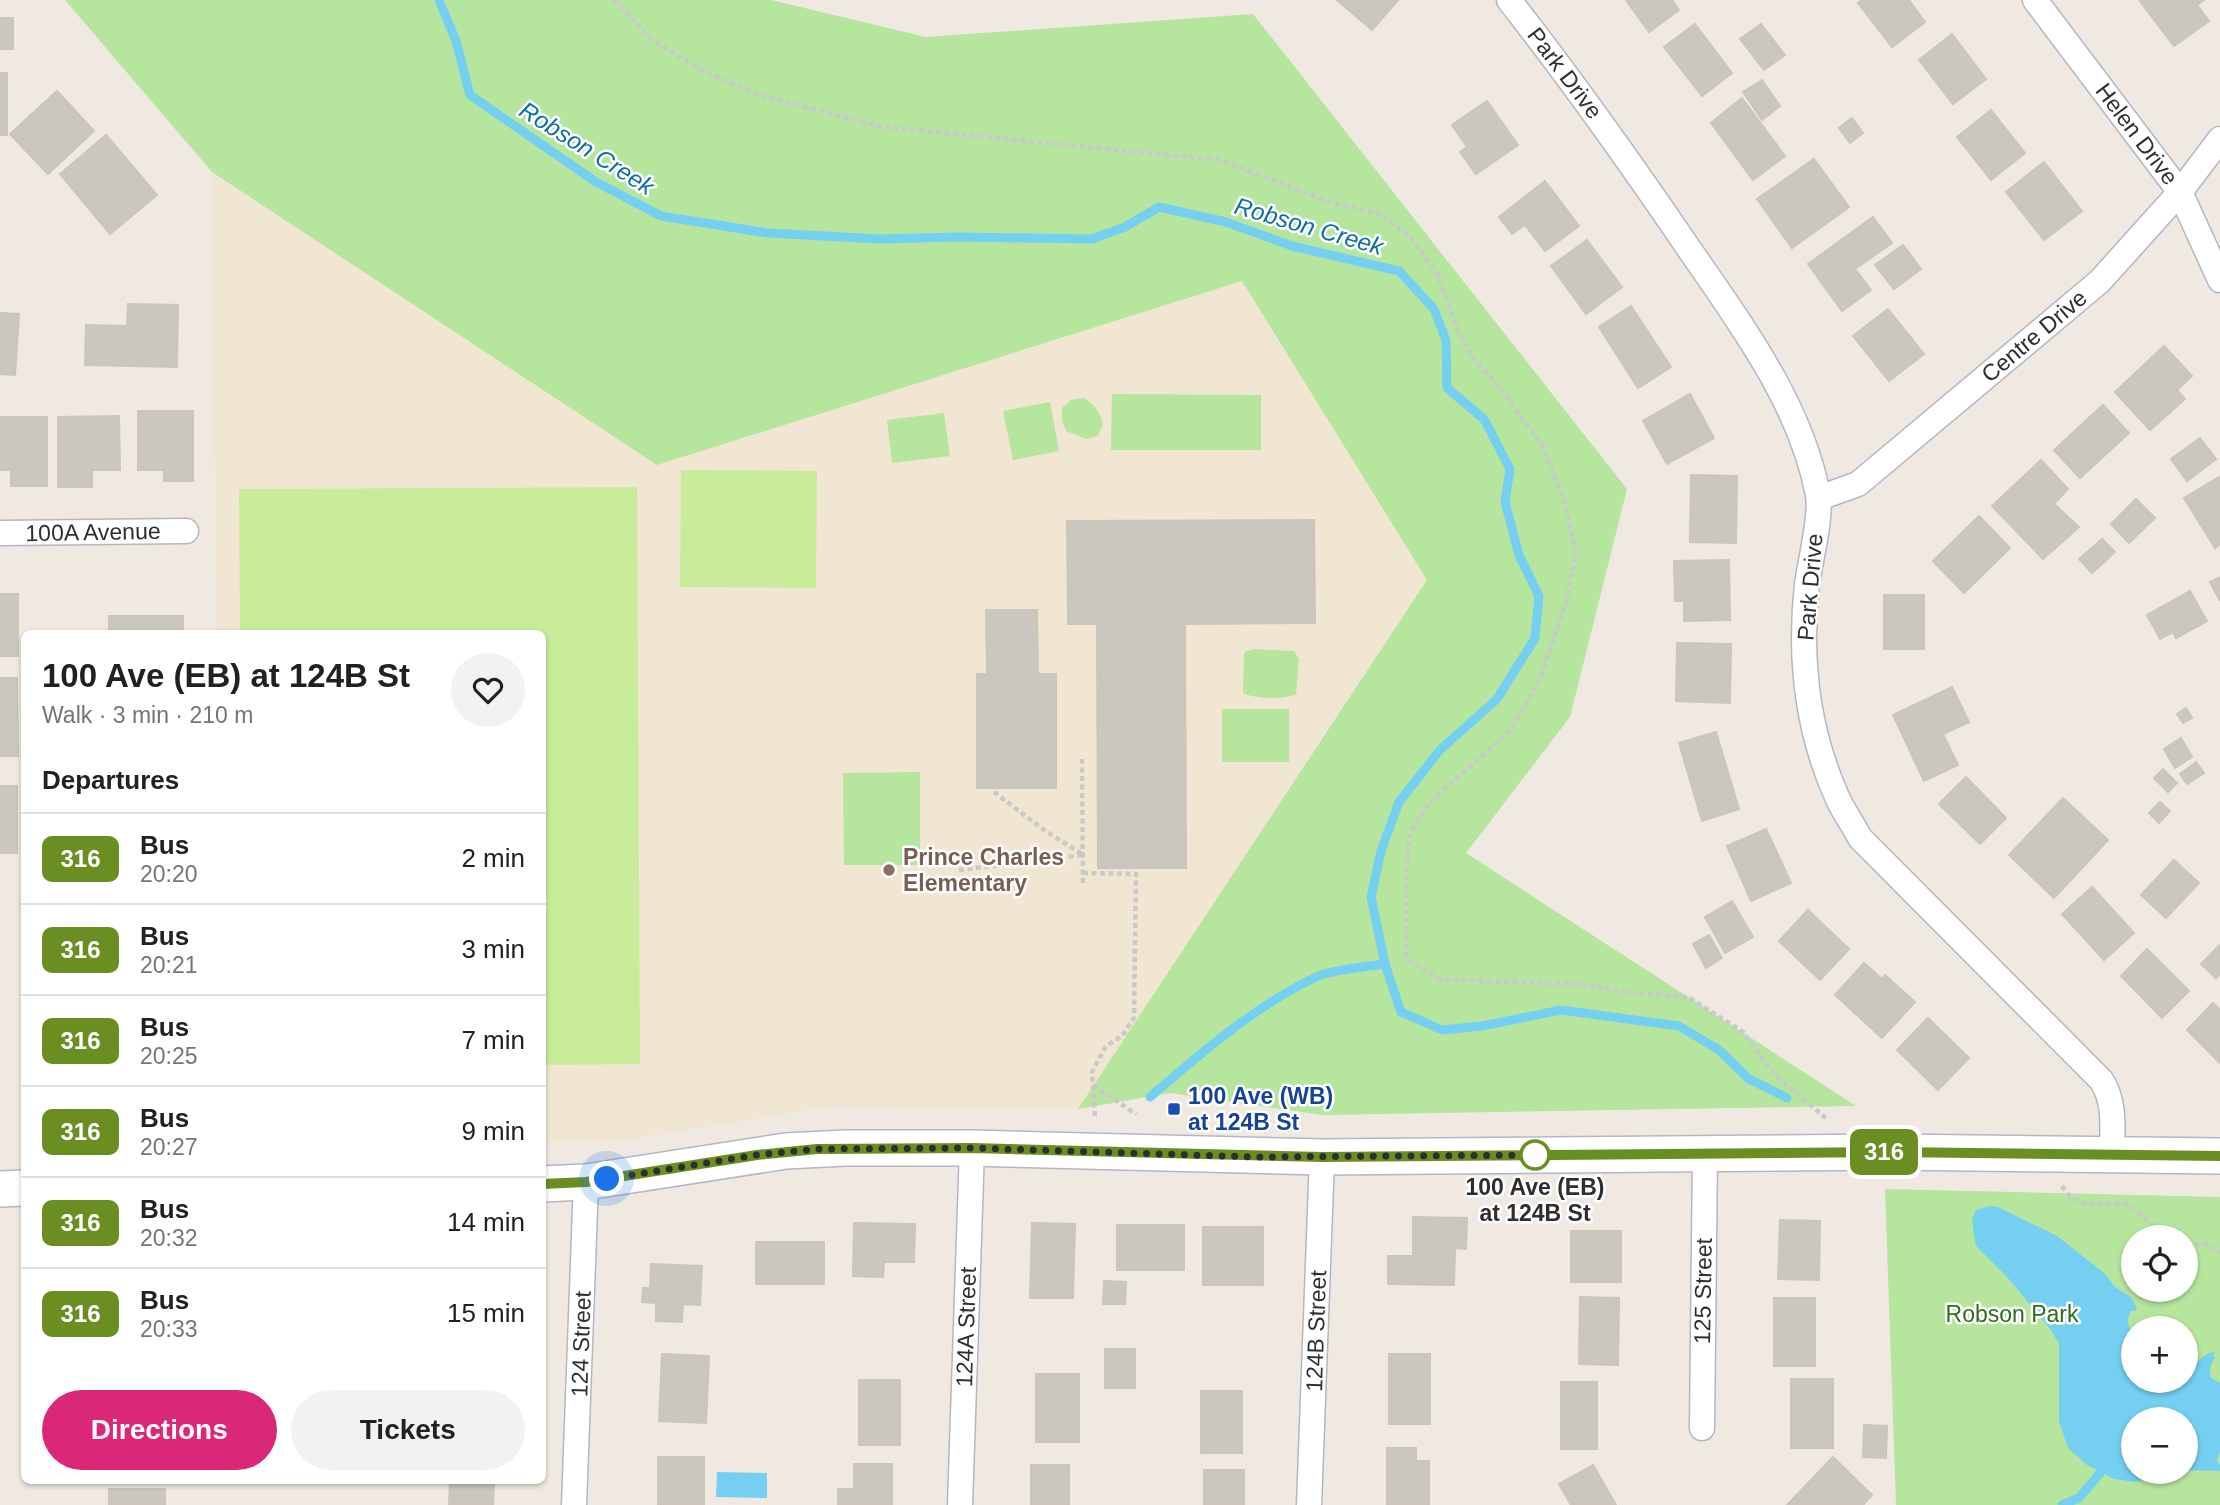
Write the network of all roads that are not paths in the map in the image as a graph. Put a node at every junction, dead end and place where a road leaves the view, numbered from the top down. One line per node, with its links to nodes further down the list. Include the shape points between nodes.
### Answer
1 (1509, 0): 6 (street, Park Drive, via 1574,83 1765,363 1805,447)
2 (2035, 0): 4 (street, Helen Drive)
3 (2220, 139): 4 (street, Centre Drive)
4 (2180, 192): 5 (street, Helen Drive); 6 (street, Centre Drive, via 2100,281 1858,484)
5 (2220, 280)
6 (1819, 498): 11 (street, Park Drive, via 1806,605 1805,673 1814,734 1838,799 1860,838 2101,1080 2112,1104)
7 (186, 531): 8 (street, 100A Avenue)
8 (0, 533)
9 (972, 1148): 13 (street); 14 (street, via 786,1151); 20 (street, 124A Street)
10 (1705, 1154): 11 (street); 13 (street); 18 (street, 125 Street)
11 (2112, 1154): 12 (street)
12 (2220, 1156)
13 (1322, 1157): 21 (street, 124B Street)
14 (586, 1182): 15 (street); 19 (street, 124 Street)
15 (546, 1184)
16 (21, 1188): 17 (street)
17 (0, 1189)
18 (1702, 1428)
19 (574, 1505)
20 (960, 1505)
21 (1310, 1505)

